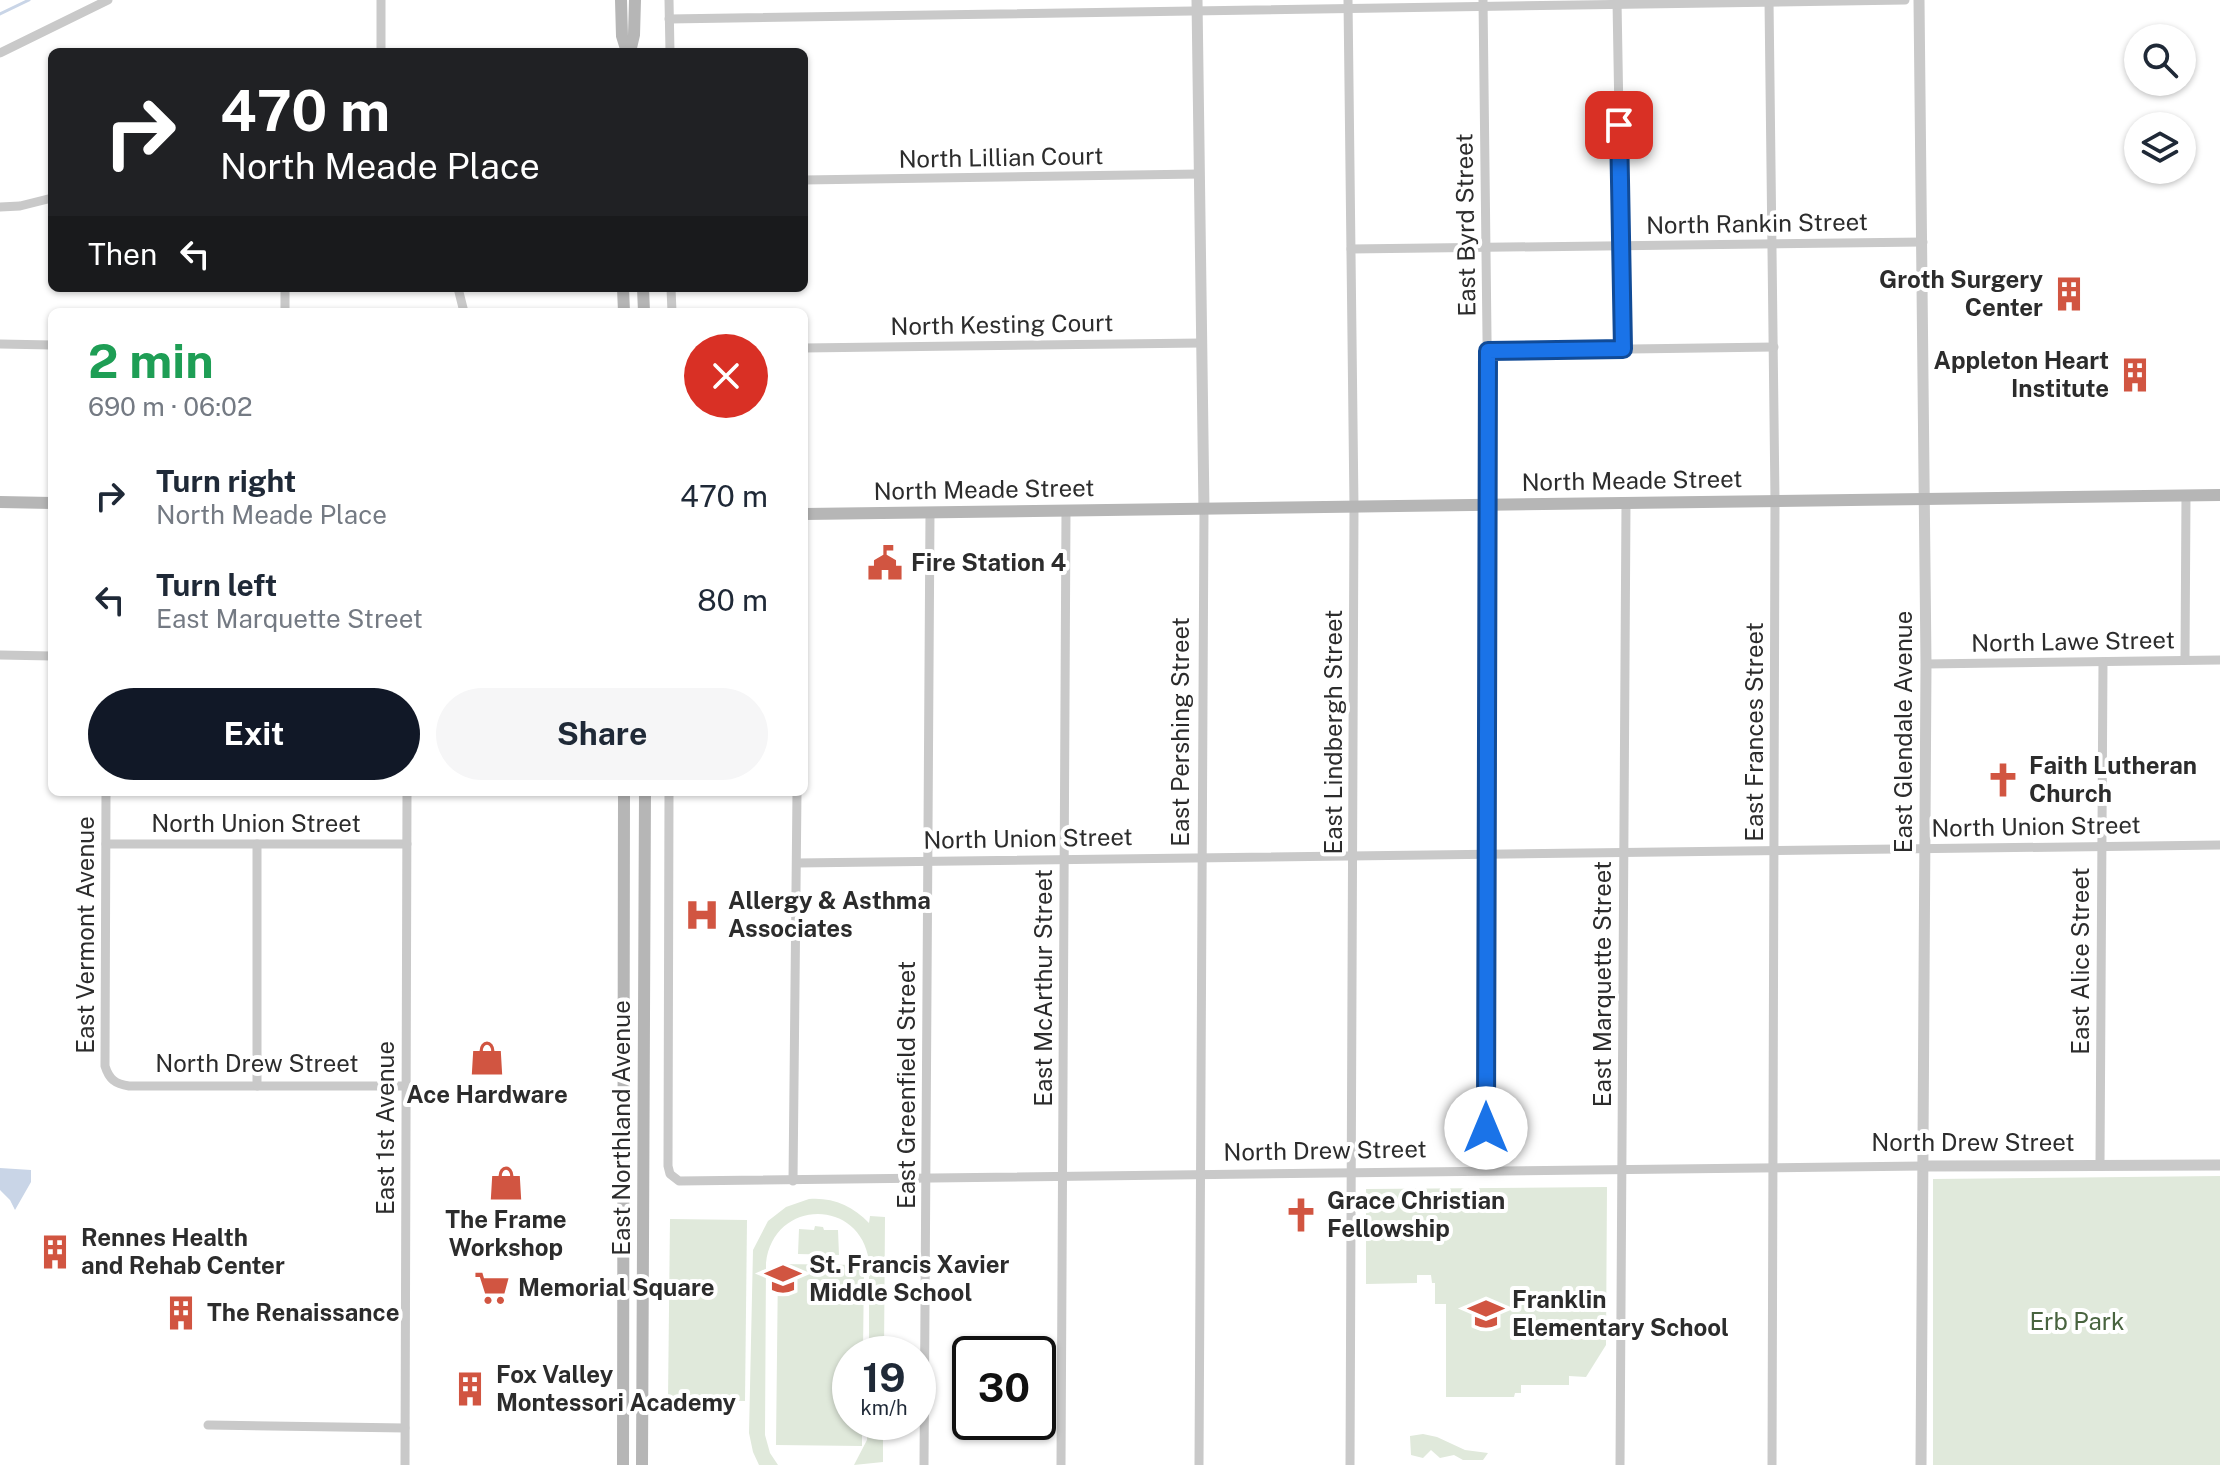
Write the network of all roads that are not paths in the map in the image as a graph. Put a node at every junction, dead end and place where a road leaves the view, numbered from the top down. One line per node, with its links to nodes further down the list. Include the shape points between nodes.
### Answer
1 (108, 0): 18 (street)
2 (381, 0): 14 (street)
3 (621, 0): 15 (main road)
4 (635, 0): 16 (main road)
5 (669, 0): 13 (street)
6 (1905, 0): 8 (street)
7 (1919, 0): 23 (street, East Glendale Avenue)
8 (1769, 1): 9 (street); 24 (street, East Frances Street)
9 (1617, 2): 10 (street); 26 (street)
10 (1483, 3): 11 (street); 25 (street, East Byrd Street)
11 (1348, 4): 12 (street); 27 (street, East Lindbergh Street)
12 (1197, 5): 13 (street); 19 (street, East Pershing Street)
13 (669, 19): 17 (street)
14 (381, 48)
15 (626, 48)
16 (629, 48)
17 (670, 48)
18 (0, 53)
19 (1199, 174): 20 (street, North Lillian Court); 28 (street, East Pershing Street)
20 (808, 180)
21 (48, 199): 22 (street)
22 (0, 207)
23 (1923, 242): 24 (street, North Rankin Street); 37 (street, East Glendale Avenue)
24 (1773, 243): 26 (street, North Rankin Street); 31 (street, East Frances Street)
25 (1486, 247): 26 (street, North Rankin Street); 27 (street, North Rankin Street); 34 (street, East Byrd Street)
26 (1620, 247): 33 (street)
27 (1351, 249): 43 (street, East Lindbergh Street)
28 (1201, 343): 32 (street, North Kesting Court); 45 (street, East Pershing Street)
29 (0, 344): 30 (street)
30 (48, 345)
31 (1774, 347): 33 (street); 38 (street, East Frances Street)
32 (808, 348)
33 (1623, 349): 34 (street)
34 (1488, 351): 42 (street, East Byrd Street)
35 (2186, 495): 36 (main road, North Meade Street); 37 (main road, North Meade Street); 50 (street)
36 (2220, 495)
37 (1926, 498): 38 (main road, North Meade Street); 53 (street, East Glendale Avenue)
38 (1775, 500): 41 (main road, North Meade Street); 67 (street, East Frances Street)
39 (0, 502): 40 (main road)
40 (48, 503)
41 (1626, 503): 42 (main road, North Meade Street); 66 (street, East Marquette Street)
42 (1489, 505): 43 (main road, North Meade Street); 68 (street, East Byrd Street)
43 (1354, 507): 45 (main road, North Meade Street); 69 (street, East Lindbergh Street)
44 (1066, 510): 45 (main road, North Meade Street); 46 (main road, North Meade Street); 71 (street, East McArthur Street)
45 (1204, 510): 70 (street, East Pershing Street)
46 (930, 512): 47 (main road, North Meade Street); 72 (street, East Greenfield Street)
47 (808, 514)
48 (0, 655): 49 (street)
49 (48, 656)
50 (2185, 660): 51 (street, North Lawe Street); 52 (street, North Lawe Street)
51 (2220, 660)
52 (2103, 662): 53 (street, North Lawe Street); 63 (street, East Alice Street)
53 (1926, 664): 65 (street, East Glendale Avenue)
54 (106, 796): 60 (street, East Vermont Avenue)
55 (407, 796): 62 (street, East 1st Avenue)
56 (624, 796): 91 (main road, East Northland Avenue)
57 (645, 796): 92 (main road, East Northland Avenue)
58 (669, 796): 87 (street, North Drew Street, via 669,1171 684,1182)
59 (797, 796): 73 (street)
60 (106, 844): 61 (street, North Union Street); 74 (street, East Vermont Avenue, via 105,1066)
61 (257, 844): 62 (street, North Union Street); 75 (street)
62 (407, 844): 76 (street, East 1st Avenue)
63 (2102, 845): 64 (street, North Union Street); 65 (street, North Union Street); 77 (street, East Alice Street)
64 (2220, 845)
65 (1925, 849): 67 (street, North Union Street); 79 (street, East Glendale Avenue)
66 (1624, 851): 67 (street, North Union Street); 68 (street, North Union Street); 81 (street, East Marquette Street)
67 (1775, 851): 80 (street, East Frances Street)
68 (1487, 853): 69 (street, North Union Street); 82 (street, East Byrd Street)
69 (1354, 855): 70 (street, North Union Street); 83 (street, East Lindbergh Street)
70 (1202, 857): 71 (street, North Union Street); 84 (street, East Pershing Street)
71 (1065, 858): 72 (street, North Union Street); 85 (street, East McArthur Street)
72 (928, 860): 73 (street, North Union Street); 86 (street, East Greenfield Street)
73 (797, 863): 87 (street)
74 (110, 1078): 75 (street, North Drew Street, via 129,1086)
75 (257, 1086): 76 (street, North Drew Street)
76 (406, 1086): 89 (street, East 1st Avenue)
77 (2100, 1164): 78 (street, North Drew Street); 79 (street, North Drew Street)
78 (2220, 1165)
79 (1923, 1166): 80 (street, North Drew Street); 99 (street, East Glendale Avenue)
80 (1774, 1167): 81 (street, North Drew Street); 98 (street, East Frances Street)
81 (1622, 1168): 82 (street, North Drew Street); 97 (street, East Marquette Street)
82 (1487, 1170): 83 (street, North Drew Street)
83 (1350, 1172): 84 (street, North Drew Street); 96 (street, East Lindbergh Street)
84 (1201, 1175): 85 (street, North Drew Street); 95 (street, East Pershing Street)
85 (1063, 1176): 86 (street, North Drew Street); 94 (street, East McArthur Street)
86 (926, 1179): 87 (street, North Drew Street); 93 (street, East Greenfield Street)
87 (793, 1181)
88 (208, 1425): 89 (street)
89 (405, 1428): 90 (street, East 1st Avenue)
90 (405, 1465)
91 (623, 1465)
92 (642, 1465)
93 (924, 1465)
94 (1061, 1465)
95 (1199, 1465)
96 (1350, 1465)
97 (1620, 1465)
98 (1772, 1465)
99 (1921, 1465)

